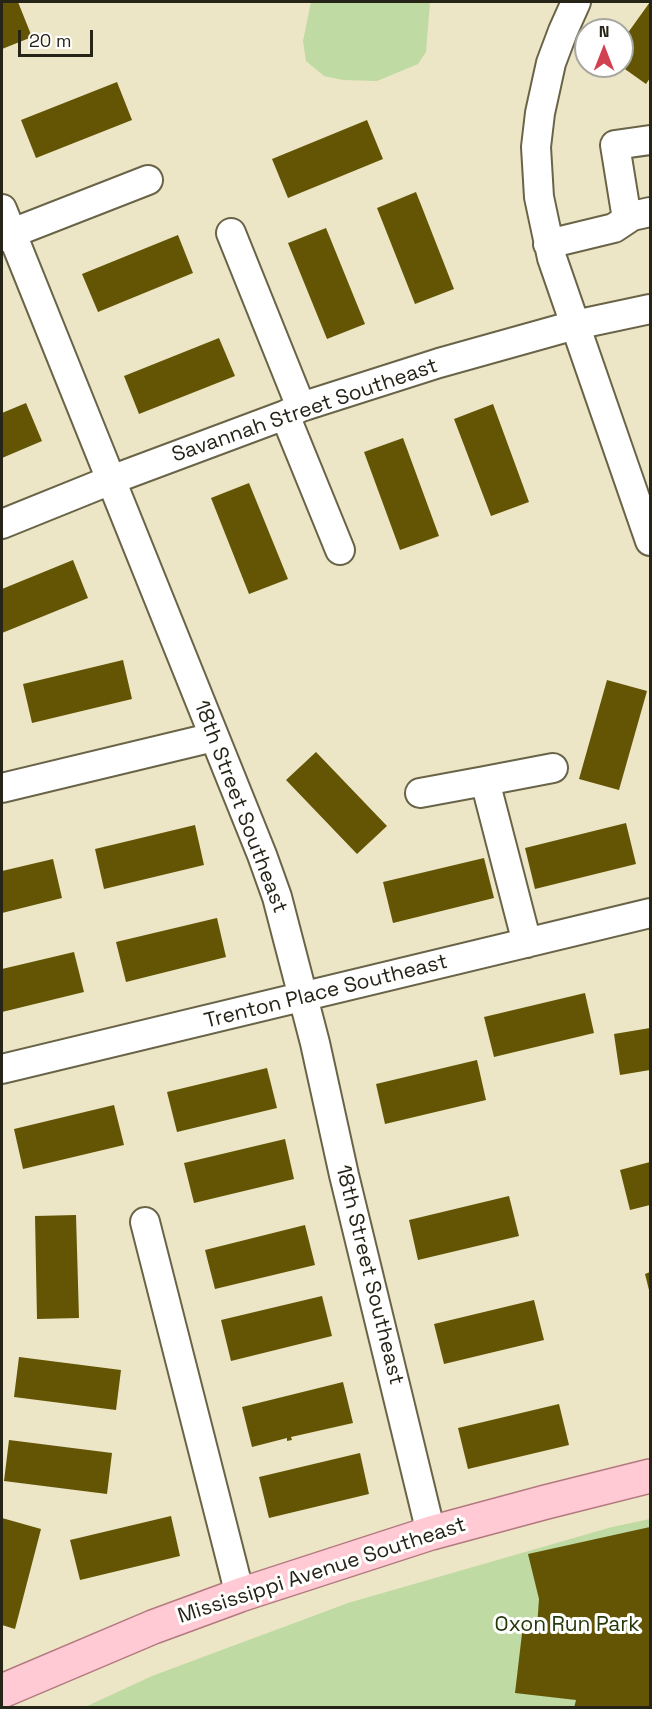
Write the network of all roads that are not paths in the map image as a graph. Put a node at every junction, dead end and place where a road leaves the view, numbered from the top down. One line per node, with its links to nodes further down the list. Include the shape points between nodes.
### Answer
1 (576, 2): 7 (street, via 551,63 536,147 539,197)
2 (651, 140): 4 (street, via 615,145)
3 (148, 180): 5 (street)
4 (639, 216): 7 (street, via 614,228)
5 (5, 226): 11 (street, 18th Street Southeast)
6 (231, 233): 10 (street)
7 (548, 244): 9 (street)
8 (651, 309): 9 (street, Savannah Street Southeast)
9 (575, 325): 10 (street, Savannah Street Southeast, via 439,363); 13 (street)
10 (293, 411): 11 (street, Savannah Street Southeast); 14 (street)
11 (111, 480): 12 (street, Savannah Street Southeast); 15 (street, 18th Street Southeast)
12 (2, 524)
13 (651, 541)
14 (340, 550)
15 (214, 737): 18 (street); 22 (street, 18th Street Southeast, via 277,897)
16 (553, 768): 17 (street)
17 (485, 781): 19 (street); 21 (street)
18 (2, 789)
19 (420, 793)
20 (651, 913): 21 (street, Trenton Place Southeast)
21 (527, 943): 22 (street, Trenton Place Southeast)
22 (303, 997): 23 (street, Trenton Place Southeast); 26 (street, 18th Street Southeast)
23 (2, 1069)
24 (145, 1222): 27 (street)
25 (651, 1476): 26 (main road, Mississippi Avenue Southeast)
26 (431, 1533): 27 (main road, Mississippi Avenue Southeast)
27 (240, 1595): 28 (main road, Mississippi Avenue Southeast)
28 (2, 1691)

